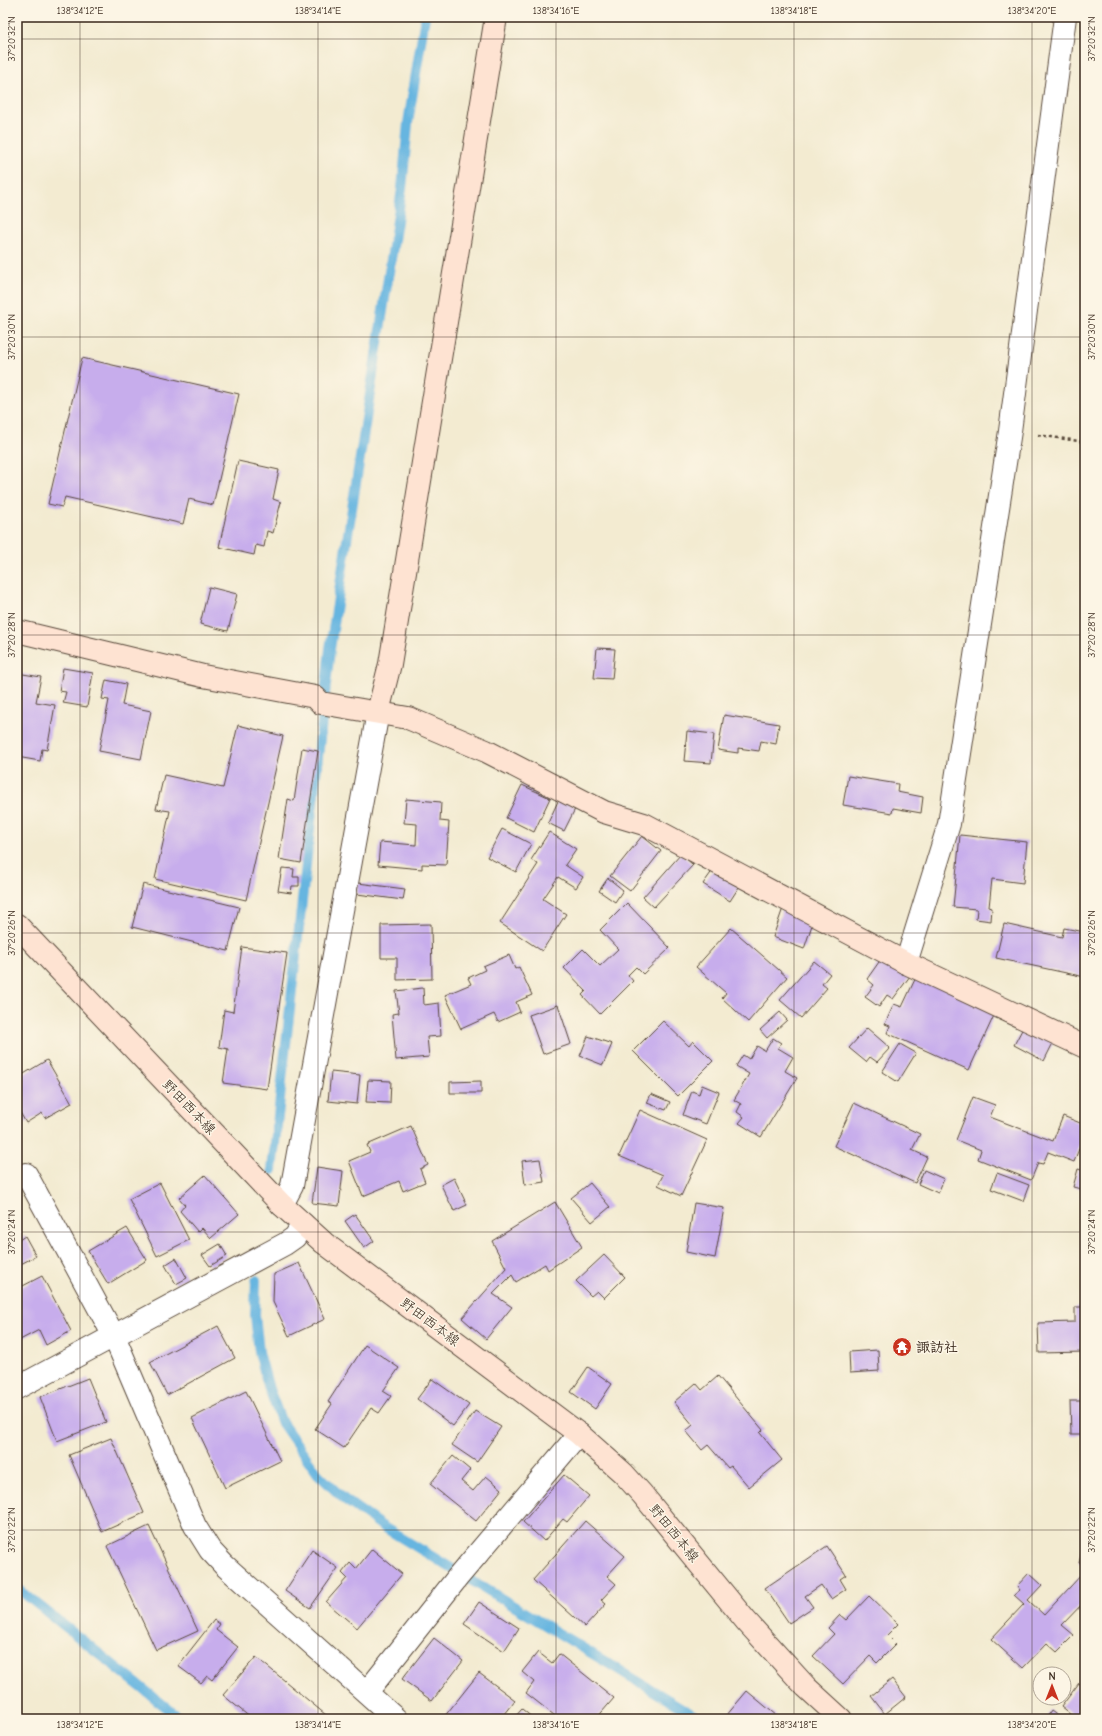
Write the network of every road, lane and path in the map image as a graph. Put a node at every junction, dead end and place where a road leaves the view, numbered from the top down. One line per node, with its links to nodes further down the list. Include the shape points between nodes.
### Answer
1 (496, 17): 6 (street, via 390,664)
2 (1064, 17): 3 (street)
3 (1010, 431): 4 (path); 8 (street, via 949,824)
4 (1085, 442)
5 (17, 631): 6 (street, via 203,676 315,697 321,703)
6 (378, 712): 8 (street, via 408,718 479,748 604,812 644,824); 11 (street, via 292,1186)
7 (17, 925): 11 (street, 野田西本線)
8 (906, 963): 9 (street)
9 (1085, 1047)
10 (17, 1178): 13 (street, via 26,1174)
11 (282, 1205): 12 (street, 野田西本線)
12 (304, 1224): 13 (street, via 295,1237 286,1244); 15 (street, 野田西本線, via 324,1243)
13 (114, 1336): 14 (street); 16 (street, via 195,1526 210,1550)
14 (17, 1388)
15 (579, 1434): 16 (street, via 463,1572); 18 (street, 野田西本線, via 623,1472 746,1621 806,1687)
16 (367, 1692): 17 (street)
17 (396, 1719)
18 (841, 1719)

